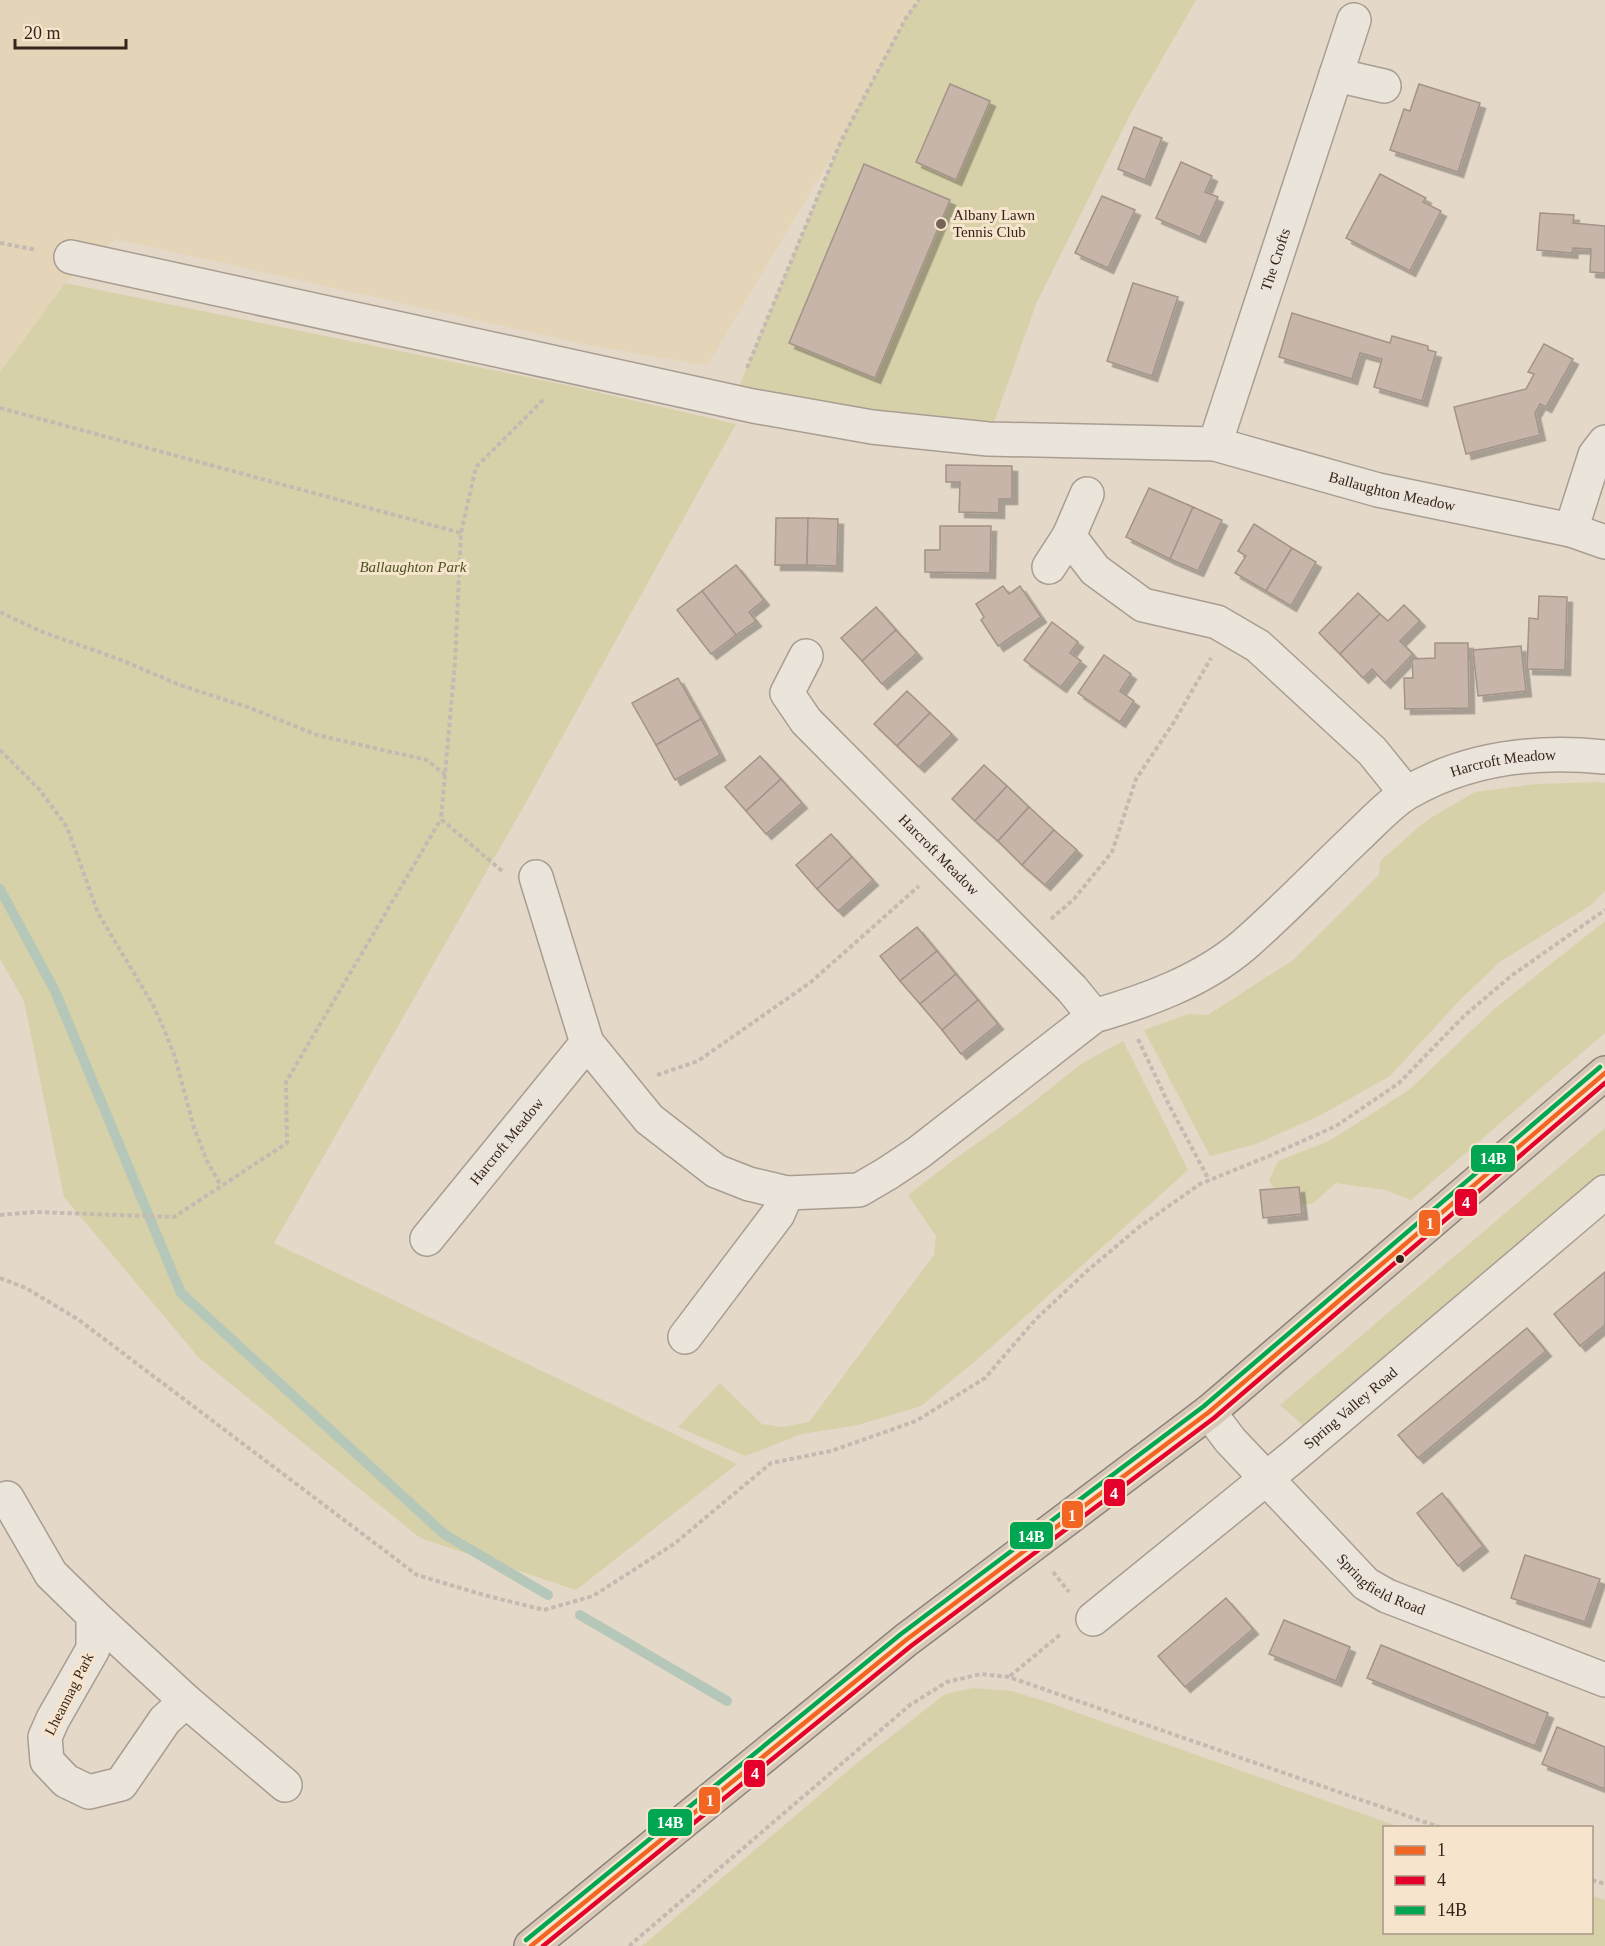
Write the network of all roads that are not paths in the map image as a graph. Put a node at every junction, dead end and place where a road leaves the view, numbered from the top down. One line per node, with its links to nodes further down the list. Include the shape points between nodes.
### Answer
1 (1354, 20): 2 (street, The Crofts)
2 (1336, 75): 3 (street); 6 (street, The Crofts)
3 (1384, 86)
4 (71, 257): 6 (street, Ballaughton Meadow, via 753,406 872,427 987,439)
5 (1605, 442): 8 (street, via 1595,455)
6 (1215, 444): 8 (street, Ballaughton Meadow, via 1378,490)
7 (1087, 494): 9 (street)
8 (1572, 530): 10 (street, Ballaughton Meadow)
9 (1069, 536): 11 (street); 14 (street, via 1095,570 1143,605 1217,622 1257,646 1372,751)
10 (1605, 542)
11 (1049, 567)
12 (806, 656): 16 (street, Harcroft Meadow, via 774,693 1072,989)
13 (1605, 757): 14 (street, Harcroft Meadow, via 1548,754 1503,758 1458,770)
14 (1406, 793): 16 (street, Harcroft Meadow, via 1243,945 1212,968)
15 (536, 877): 17 (street, Harcroft Meadow)
16 (1108, 1012): 20 (street, Harcroft Meadow, via 918,1154 859,1190)
17 (587, 1043): 20 (street, Harcroft Meadow, via 650,1119 716,1171); 21 (street, Harcroft Meadow)
18 (1605, 1073): 23 (highway)
19 (1605, 1192): 24 (street, Spring Valley Road)
20 (787, 1193): 22 (street, via 778,1214)
21 (427, 1239)
22 (685, 1337)
23 (1209, 1412): 24 (street, Springfield Road); 31 (highway, via 906,1640)
24 (1266, 1479): 26 (street, Spring Valley Road); 28 (street, Springfield Road, via 1366,1584 1387,1596)
25 (2, 1494): 27 (street, via 51,1574)
26 (1078, 1614)
27 (93, 1616): 29 (street); 29 (street, Lheannag Park, via 93,1649 45,1737 47,1761 66,1781 89,1792 121,1784 165,1720)
28 (1605, 1680)
29 (186, 1701): 30 (street)
30 (285, 1785)
31 (531, 1946)

